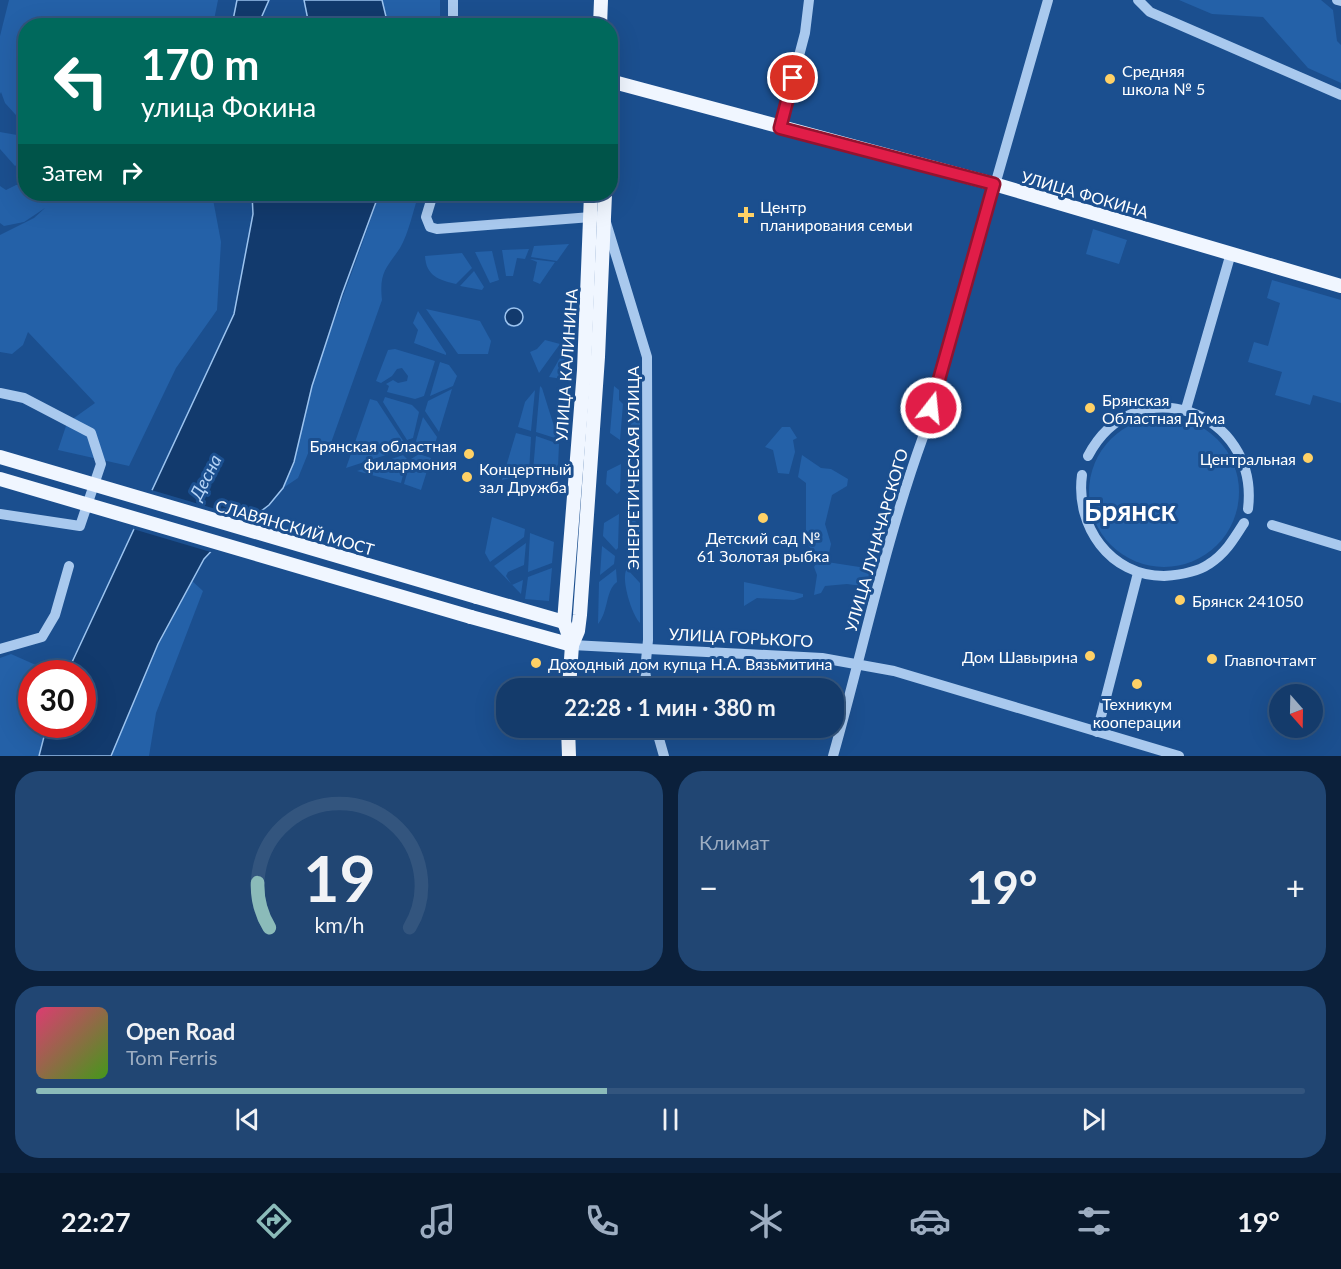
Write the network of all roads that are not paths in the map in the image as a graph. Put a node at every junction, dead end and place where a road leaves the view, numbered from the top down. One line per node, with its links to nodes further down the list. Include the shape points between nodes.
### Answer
1 (453, 0): 6 (street)
2 (601, 0): 7 (main road)
3 (809, 0): 10 (street, via 805,33)
4 (1048, 0): 11 (street)
5 (1138, 0): 9 (street, via 1150,12)
6 (453, 18)
7 (600, 18)
8 (618, 83): 10 (main road, УЛИЦА ФОКИНА)
9 (1341, 95)
10 (780, 128): 11 (main road, УЛИЦА ФОКИНА)
11 (994, 184): 16 (main road, УЛИЦА ФОКИНА); 19 (street)
12 (431, 201): 15 (street, via 426,217 430,227 437,229)
13 (593, 201): 15 (main road, УЛИЦА КАЛИНИНА)
14 (603, 201): 15 (main road, УЛИЦА КАЛИНИНА)
15 (598, 217): 33 (main road, УЛИЦА КАЛИНИНА); 34 (main road, УЛИЦА КАЛИНИНА, via 598,357 580,615); 35 (street, ЭНЕРГЕТИЧЕСКАЯ УЛИЦА, via 647,357)
16 (1231, 253): 17 (main road, УЛИЦА ФОКИНА); 20 (street)
17 (1341, 286)
18 (0, 393): 27 (street, via 24,398 91,433 100,464 80,526)
19 (931, 408)
20 (1186, 410): 22 (street, via 1158,407 1132,414 1109,428); 26 (street, via 1212,421 1233,441 1246,466)
21 (922, 437): 37 (street, УЛИЦА ЛУНАЧАРСКОГО, via 888,540)
22 (1088, 456)
23 (0, 457): 33 (main road, СЛАВЯНСКИЙ МОСТ, bridge)
24 (1082, 475): 32 (street, via 1081,502 1088,528 1104,551)
25 (0, 479): 34 (main road, УЛИЦА ГОРЬКОГО, bridge)
26 (1248, 509)
27 (0, 514)
28 (1244, 523): 32 (street, via 1230,547 1207,565 1180,575)
29 (1272, 525): 30 (street)
30 (1341, 546)
31 (69, 566): 36 (street, via 55,615 42,637)
32 (1138, 573): 40 (street)
33 (564, 622): 34 (main road, УЛИЦА КАЛИНИНА)
34 (572, 645): 35 (street, УЛИЦА ГОРЬКОГО); 38 (main road, УЛИЦА КАЛИНИНА)
35 (648, 648): 37 (street, УЛИЦА ГОРЬКОГО, via 822,658); 39 (street, ЭНЕРГЕТИЧЕСКАЯ УЛИЦА)
36 (0, 649)
37 (857, 665): 40 (street, УЛИЦА ГОРЬКОГО, via 894,671); 45 (street, УЛИЦА ЛУНАЧАРСКОГО)
38 (570, 678)
39 (646, 678)
40 (1097, 732): 46 (street, УЛИЦА ГОРЬКОГО)
41 (568, 738): 43 (main road)
42 (659, 738): 44 (street)
43 (569, 756)
44 (664, 756)
45 (833, 756)
46 (1179, 756)

